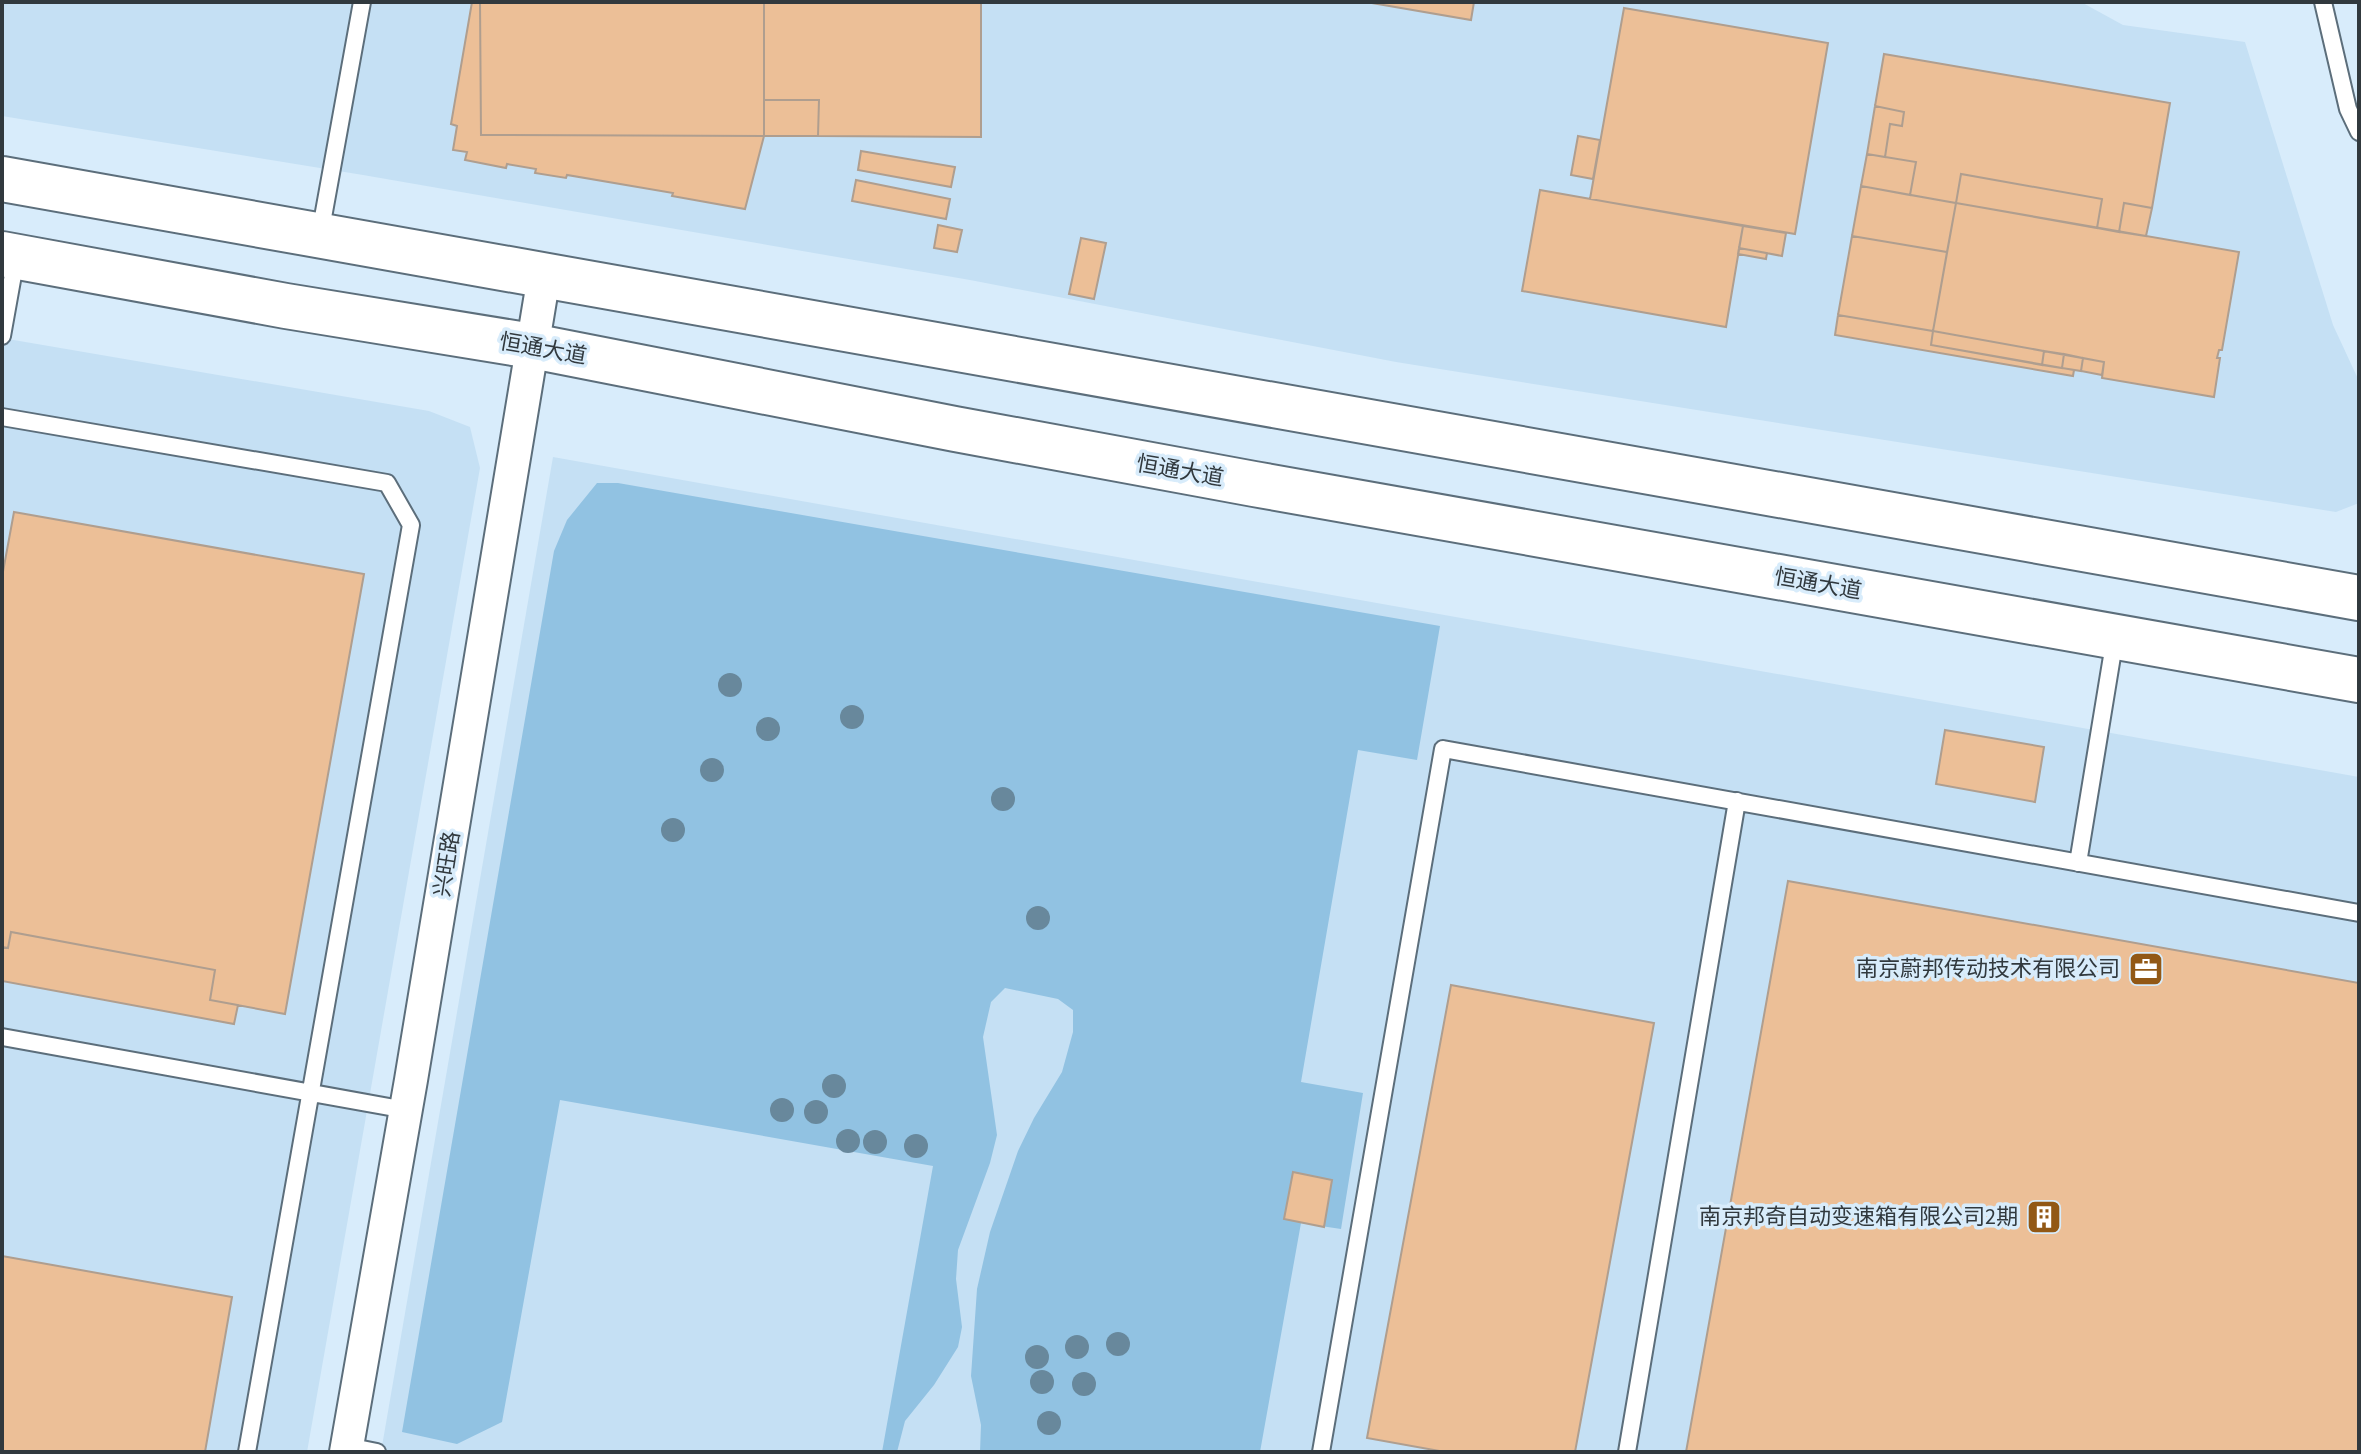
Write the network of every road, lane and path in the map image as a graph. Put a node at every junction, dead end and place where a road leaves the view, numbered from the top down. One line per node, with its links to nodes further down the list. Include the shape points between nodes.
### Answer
1 (362, 2): 5 (lane)
2 (2323, 2): 3 (lane, via 2348,109)
3 (2359, 132)
4 (2, 179): 5 (main road)
5 (319, 236): 7 (main road)
6 (9, 255): 8 (lane); 9 (main road, 恒通大道)
7 (544, 276): 9 (street, 兴旺路); 11 (main road)
8 (2, 336)
9 (532, 346): 12 (main road, 恒通大道, via 1210,476); 19 (street, 兴旺路)
10 (2, 417): 18 (lane, via 387,483 411,525)
11 (2359, 598)
12 (2115, 637): 13 (main road, 恒通大道); 15 (lane)
13 (2359, 680)
14 (1737, 801): 15 (lane); 22 (lane, via 1443,749); 23 (lane)
15 (2078, 863): 16 (lane)
16 (2359, 913)
17 (2, 1037): 18 (lane)
18 (311, 1093): 19 (lane); 21 (lane)
19 (406, 1110): 20 (street, 兴旺路)
20 (357, 1450)
21 (247, 1452)
22 (1321, 1452)
23 (1627, 1452)

